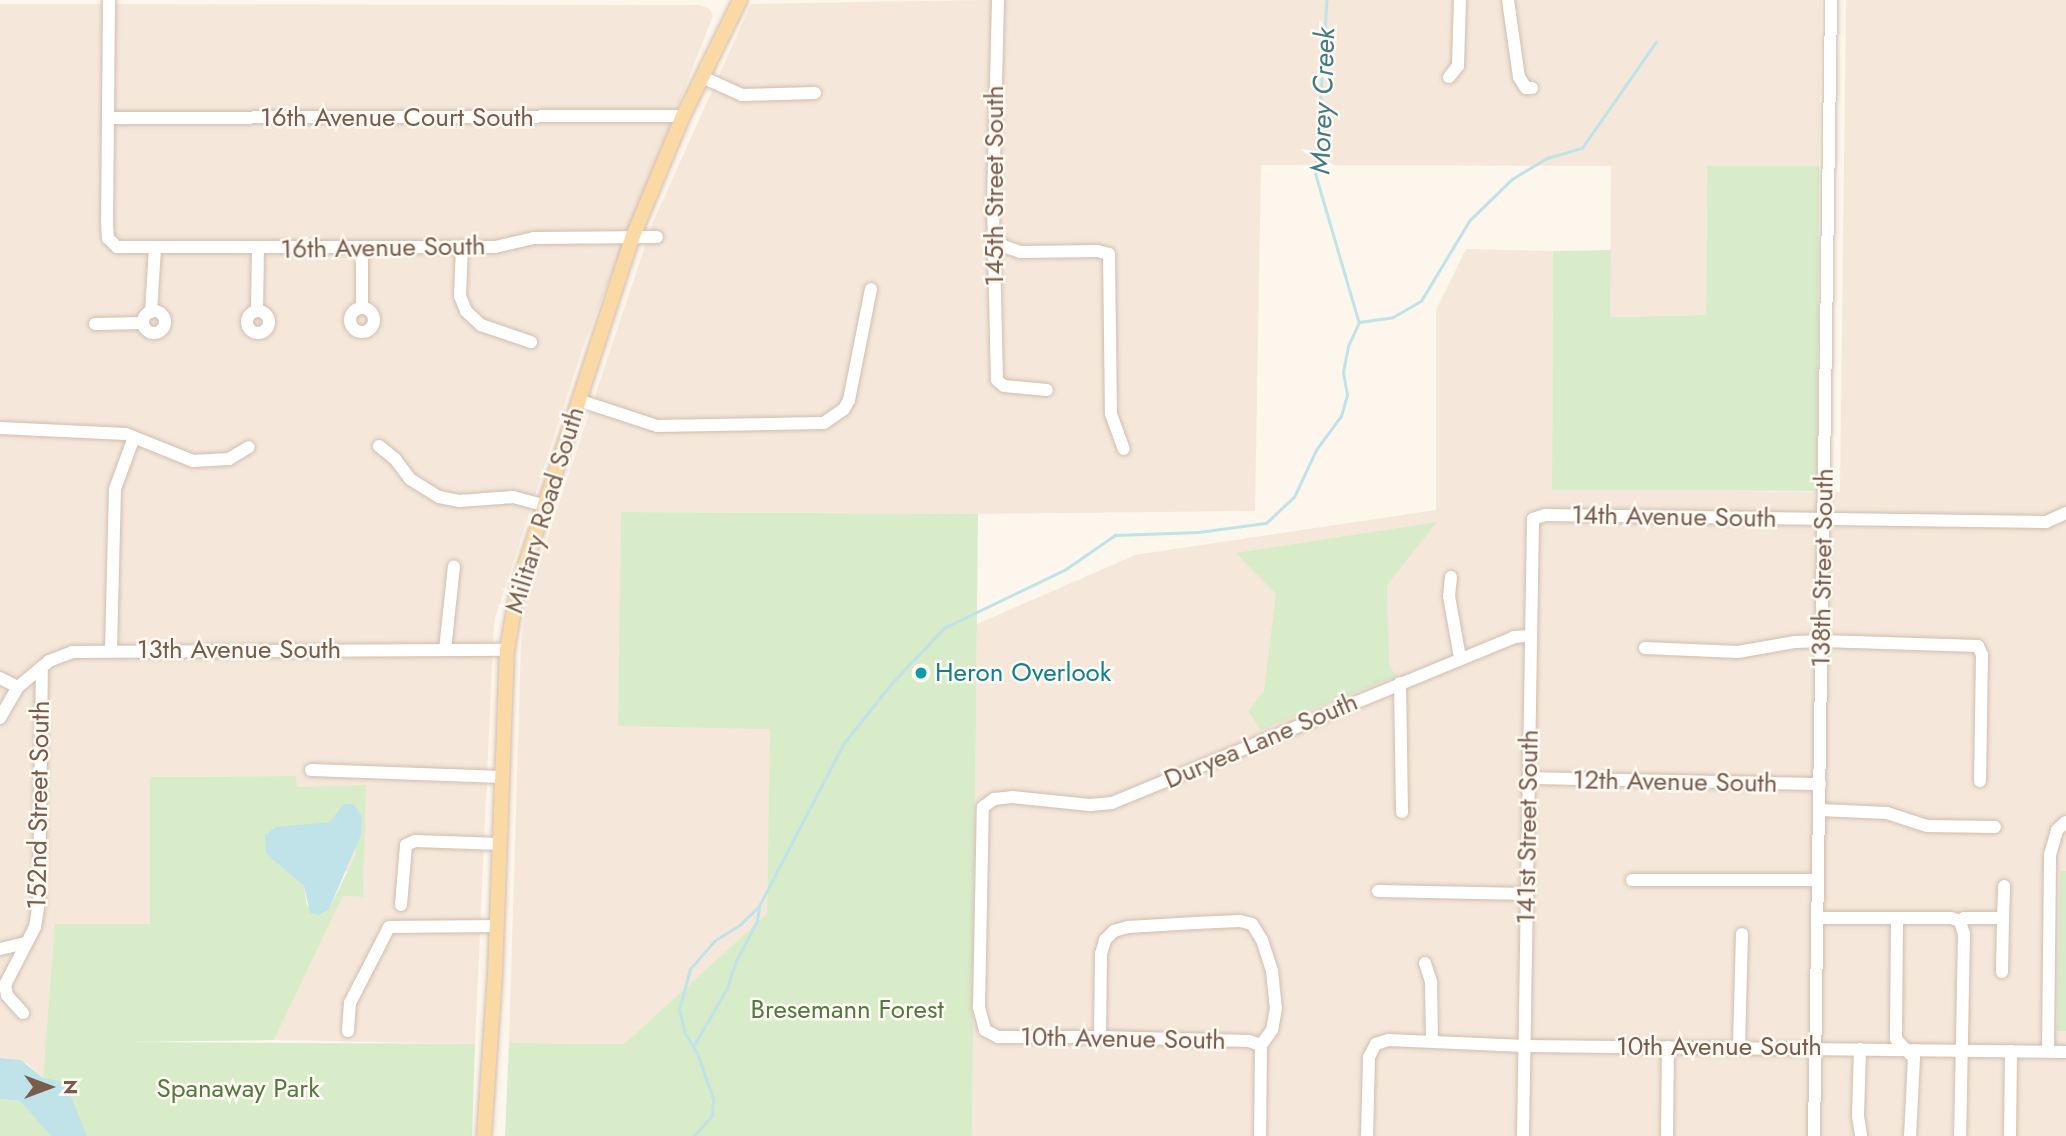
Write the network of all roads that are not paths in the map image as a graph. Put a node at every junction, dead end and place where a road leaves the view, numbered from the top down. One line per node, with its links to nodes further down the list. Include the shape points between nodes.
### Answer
1 (109, 0): 12 (street)
2 (740, 0): 7 (main road, Military Road South)
3 (999, 0): 13 (street, 145th Street South)
4 (1460, 0): 8 (street, via 1458,66)
5 (1508, 0): 9 (street, via 1519,77 1526,88)
6 (1831, 0): 37 (street, 138th Street South)
7 (702, 77): 10 (street, via 742,95); 11 (main road, Military Road South)
8 (1449, 77)
9 (1532, 88)
10 (815, 93)
11 (684, 116): 12 (street, 16th Avenue Court South); 14 (main road, Military Road South)
12 (110, 118): 18 (street, 16th Avenue South, via 110,242 120,248)
13 (993, 234): 27 (street, 145th Street South, via 998,383); 33 (street, via 1003,246 1028,253 1107,253 1111,414)
14 (633, 236): 15 (street, 16th Avenue South); 16 (street, 16th Avenue South, via 534,238 505,246); 28 (main road, Military Road South)
15 (657, 237)
16 (462, 246): 17 (street, 16th Avenue South); 26 (street, via 460,296 466,311 481,325)
17 (362, 248): 19 (street, 16th Avenue South); 21 (street)
18 (155, 249): 19 (street, 16th Avenue South); 23 (street)
19 (258, 249): 22 (street)
20 (871, 289): 28 (street, via 849,400 845,409 824,423 657,426)
21 (362, 308)
22 (257, 310)
23 (151, 312): 24 (street); 24 (street, via 163,316 162,330 151,333)
24 (143, 323): 25 (street)
25 (95, 324)
26 (531, 342)
27 (1046, 390)
28 (578, 400): 34 (main road, Military Road South)
29 (0, 428): 30 (street)
30 (134, 437): 32 (street, via 193,461 229,459); 45 (street, via 115,489)
31 (379, 446): 34 (street, via 410,479 439,497 513,497)
32 (249, 447)
33 (1124, 449)
34 (543, 505): 44 (main road, Military Road South, via 518,587)
35 (2066, 513): 37 (street, 14th Avenue South, via 2046,522)
36 (1534, 519): 37 (street, 14th Avenue South, via 1545,515); 40 (street, 141st Street South)
37 (1824, 519): 41 (street, 138th Street South)
38 (454, 566): 43 (street)
39 (1451, 577): 46 (street)
40 (1530, 636): 46 (street, Duryea Lane South, via 1514,637); 54 (street, 141st Street South)
41 (1822, 641): 42 (street, via 1738,652); 55 (street, via 1981,649); 56 (street, 138th Street South)
42 (1645, 648)
43 (445, 650): 44 (street, 13th Avenue South); 45 (street, 13th Avenue South)
44 (508, 650): 53 (main road, Military Road South)
45 (111, 651): 47 (street, 13th Avenue South, via 65,654)
46 (1460, 658): 49 (street, Duryea Lane South)
47 (42, 667): 50 (street, 13th Avenue South); 74 (street, 152nd Street South, via 39,903 35,927)
48 (0, 678): 50 (street)
49 (1400, 682): 58 (street); 79 (street, Duryea Lane South, via 1112,803 1012,797 986,803 979,911 979,1016)
50 (18, 687): 51 (street, 13th Avenue South)
51 (0, 718)
52 (311, 770): 53 (street)
53 (502, 777): 61 (main road, Military Road South)
54 (1530, 778): 56 (street, 12th Avenue South); 66 (street, 141st Street South)
55 (1980, 781)
56 (1820, 784): 57 (street, 138th Street South)
57 (1820, 810): 60 (street, via 1887,813 1927,826); 63 (street, 138th Street South)
58 (1402, 812)
59 (2063, 825): 92 (street, via 2050,846)
60 (1996, 827)
61 (500, 844): 67 (street, via 415,841 406,845); 72 (main road, Military Road South)
62 (1632, 880): 63 (street)
63 (1818, 880): 68 (street, 138th Street South)
64 (2004, 886): 69 (street)
65 (1378, 891): 66 (street)
66 (1527, 894): 84 (street, 141st Street South)
67 (401, 905)
68 (1818, 918): 70 (street); 87 (street, 138th Street South)
69 (2003, 918): 71 (street); 77 (street)
70 (1897, 919): 71 (street); 89 (street, via 1896,1039)
71 (1959, 921): 90 (street, via 1964,934)
72 (496, 926): 80 (street, via 389,927 350,1003); 94 (main road, Military Road South)
73 (1742, 934): 86 (street)
74 (26, 943): 75 (street); 78 (street, 152nd Street South, via 5,985 7,995)
75 (0, 949)
76 (1425, 963): 82 (street, via 1431,982)
77 (2003, 972)
78 (23, 1013)
79 (985, 1030): 81 (street, 10th Avenue South, via 999,1037)
80 (348, 1031)
81 (1100, 1037): 83 (street, 10th Avenue South); 83 (street, via 1101,954 1111,934 1128,927 1240,921 1252,924 1262,940 1274,983 1275,1016)
82 (1432, 1041): 84 (street, 10th Avenue South); 96 (street, 10th Avenue South, via 1388,1040 1374,1047 1367,1064)
83 (1261, 1045): 95 (street)
84 (1525, 1046): 85 (street, 10th Avenue South); 97 (street, 141st Street South)
85 (1668, 1047): 86 (street, 10th Avenue South); 98 (street)
86 (1739, 1047): 87 (street, 10th Avenue South)
87 (1815, 1048): 88 (street, 10th Avenue South); 99 (street, 138th Street South)
88 (1860, 1049): 89 (street, 10th Avenue South); 100 (street)
89 (1906, 1050): 90 (street, 10th Avenue South); 101 (street, via 1913,1058)
90 (1962, 1050): 91 (street, 10th Avenue South); 102 (street)
91 (2011, 1051): 92 (street, 10th Avenue South); 103 (street)
92 (2048, 1051): 93 (street, 10th Avenue South)
93 (2066, 1052)
94 (484, 1136)
95 (1260, 1136)
96 (1367, 1136)
97 (1523, 1136)
98 (1667, 1136)
99 (1814, 1136)
100 (1861, 1136)
101 (1910, 1136)
102 (1960, 1136)
103 (2010, 1136)

